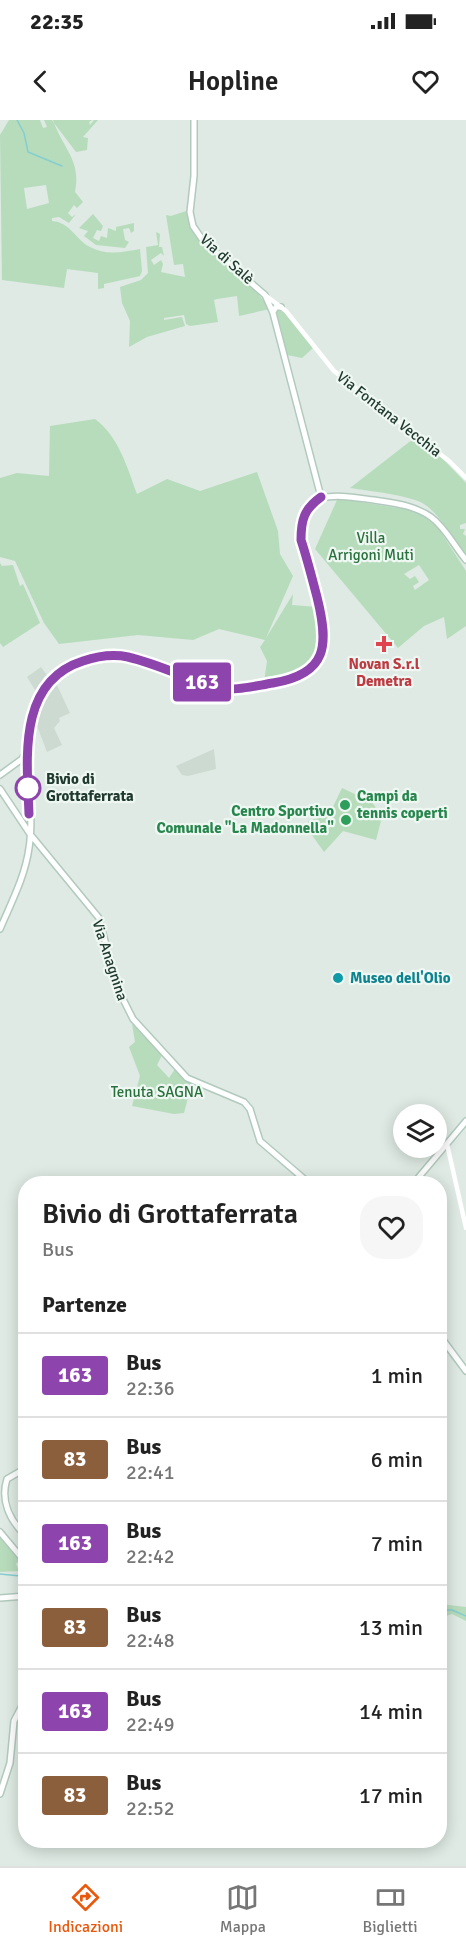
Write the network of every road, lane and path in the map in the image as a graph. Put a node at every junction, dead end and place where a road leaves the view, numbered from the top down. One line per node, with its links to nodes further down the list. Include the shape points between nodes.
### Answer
1 (194, 120): 2 (main road, Via di Salè, via 190,214 194,228 204,242)
2 (265, 295): 3 (street, Via Fontana Vecchia); 4 (main road, Via di Salè)
3 (281, 307): 4 (main road); 5 (street, Via Fontana Vecchia, via 334,371)
4 (273, 312): 6 (main road, Via di Salè)
5 (466, 478)
6 (321, 496): 7 (main road, via 401,504 423,512 442,527); 8 (main road, via 310,501 298,525 324,631 320,657 308,671 289,681 226,689 128,657 91,658 62,671 46,686 30,722)
7 (466, 560)
8 (28, 748): 9 (main road); 12 (main road)
9 (18, 763): 10 (main road); 12 (main road)
10 (8, 767): 11 (main road); 13 (main road)
11 (0, 768)
12 (28, 768): 15 (main road)
13 (0, 775)
14 (0, 789): 15 (main road, Via Anagnina)
15 (26, 824): 16 (main road, Via Anagnina)
16 (30, 834): 17 (main road, via 21,881); 21 (main road, Via Anagnina, via 99,918 117,988 133,1019 187,1078 244,1102 260,1141)
17 (0, 929)
18 (466, 1121): 19 (main road)
19 (447, 1144): 23 (street)
20 (435, 1158): 22 (main road)
21 (301, 1176)
22 (419, 1176)
23 (466, 1228)
24 (447, 1346): 25 (main road)
25 (466, 1371)
26 (18, 1473): 27 (main road, via 6,1481 2,1491 3,1508)
27 (18, 1526)
28 (0, 1532): 29 (main road)
29 (18, 1553)
30 (18, 1595): 31 (main road)
31 (0, 1598)
32 (18, 1714): 33 (main road)
33 (0, 1794)

